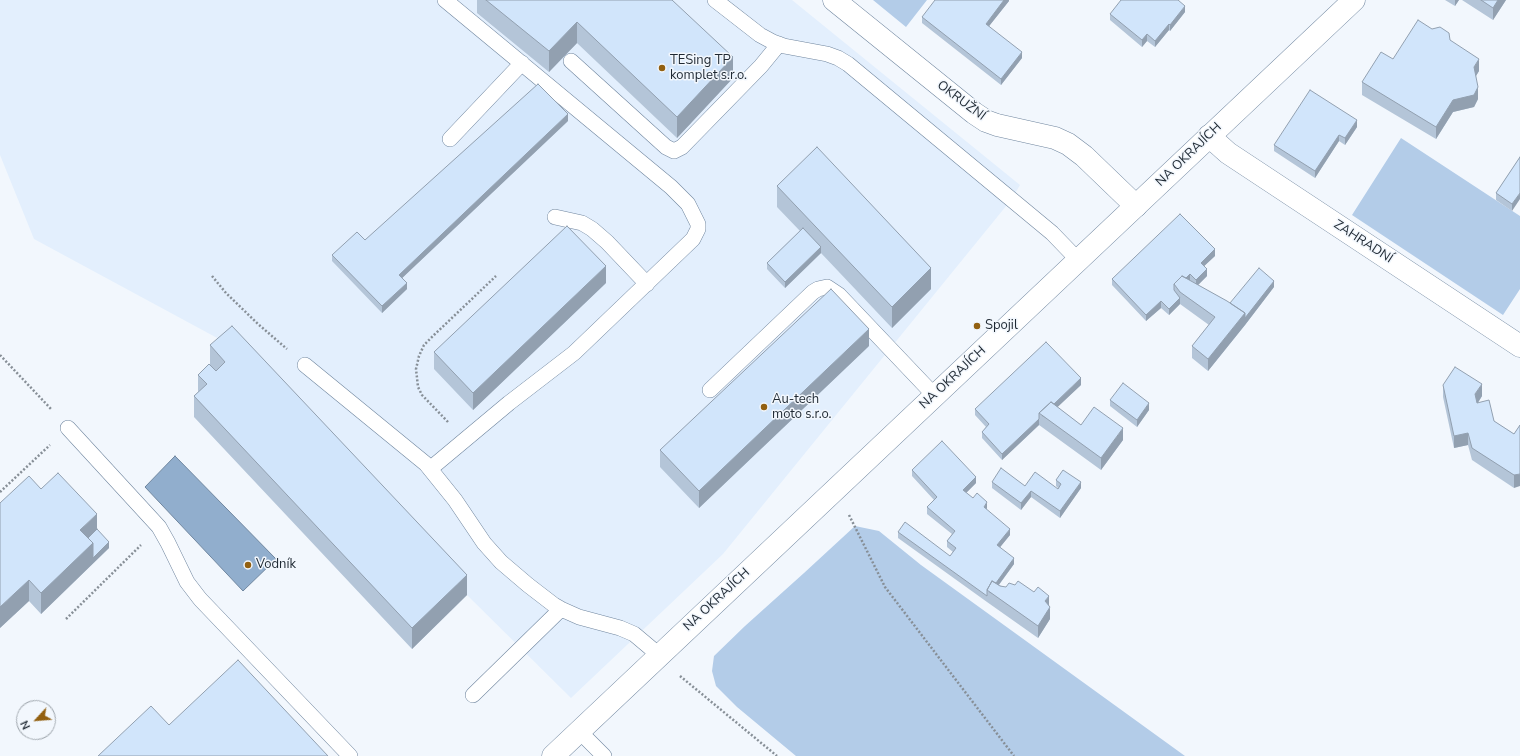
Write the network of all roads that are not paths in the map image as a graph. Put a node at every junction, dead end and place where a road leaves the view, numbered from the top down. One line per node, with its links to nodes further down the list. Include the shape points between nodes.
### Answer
1 (445, 0): 7 (lane)
2 (715, 0): 5 (lane, via 760,35)
3 (834, 0): 10 (street, OKRUŽNÍ, via 974,113 997,125 1055,138 1068,144)
4 (1354, 0): 8 (street, NA OKRAJÍCH)
5 (779, 44): 6 (lane, via 682,147 674,151 666,147); 12 (lane, via 827,54 848,64 1052,233)
6 (571, 61)
7 (522, 63): 9 (lane); 13 (lane, via 688,204 698,224 697,234)
8 (1210, 136): 10 (street, NA OKRAJÍCH); 14 (street, ZAHRADNÍ, via 1228,153)
9 (450, 138)
10 (1136, 206): 12 (street, NA OKRAJÍCH)
11 (555, 216): 13 (lane, via 592,229 608,242)
12 (1078, 260): 17 (street, NA OKRAJÍCH)
13 (647, 284): 19 (lane, via 562,363)
14 (1520, 346)
15 (305, 364): 19 (lane, via 412,451)
16 (710, 390): 17 (lane, via 813,292 818,288 828,287 839,295)
17 (934, 395): 21 (street, NA OKRAJÍCH)
18 (68, 428): 24 (lane, via 159,527 187,582 200,599)
19 (430, 469): 20 (lane, via 501,562 541,596)
20 (562, 609): 21 (lane, via 634,634); 22 (lane)
21 (659, 655): 23 (street, NA OKRAJÍCH)
22 (473, 695)
23 (579, 731): 25 (street, NA OKRAJÍCH); 26 (lane)
24 (350, 756)
25 (553, 756)
26 (604, 756)

